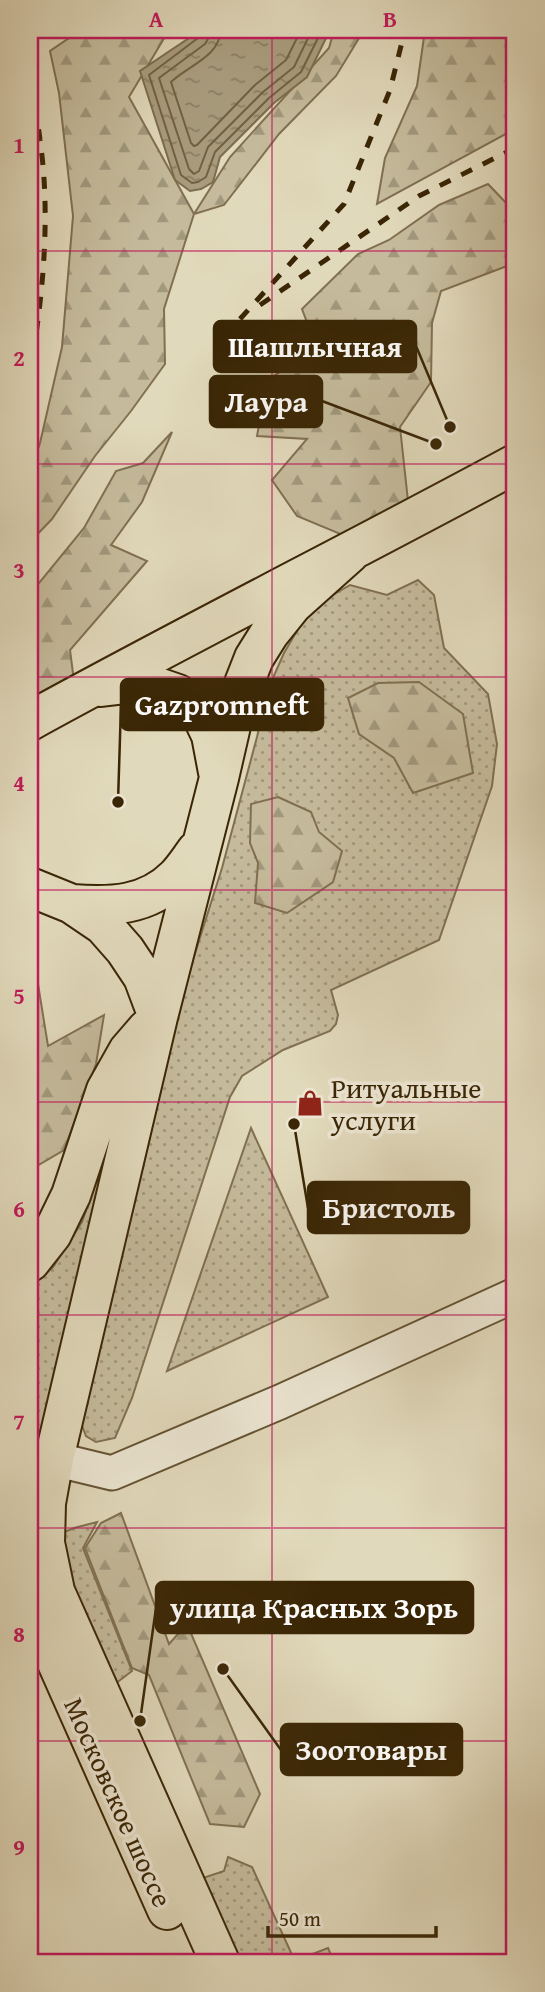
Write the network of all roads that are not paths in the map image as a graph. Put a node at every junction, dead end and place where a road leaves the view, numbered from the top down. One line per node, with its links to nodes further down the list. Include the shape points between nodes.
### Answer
1 (515, 464): 2 (main road)
2 (350, 553): 3 (main road); 5 (main road, via 293,604 254,658 236,704)
3 (90, 688): 4 (main road); 5 (main road, via 143,682 178,694 201,714 211,736)
4 (30, 721)
5 (219, 778): 6 (main road)
6 (201, 845): 8 (main road, via 177,877 156,893 107,906); 9 (main road)
7 (30, 887): 8 (main road)
8 (72, 904): 9 (main road, via 103,925 125,950 143,977)
9 (158, 1017): 10 (main road, via 128,1051 106,1090 71,1195 52,1234); 12 (main road)
10 (30, 1262)
11 (515, 1294): 12 (street, via 112,1473)
12 (54, 1459): 14 (main road)
13 (30, 1535): 14 (main road, Московское шоссе)
14 (36, 1600): 15 (main road, Московское шоссе); 16 (main road, Московское шоссе)
15 (191, 1962)
16 (220, 1962)

